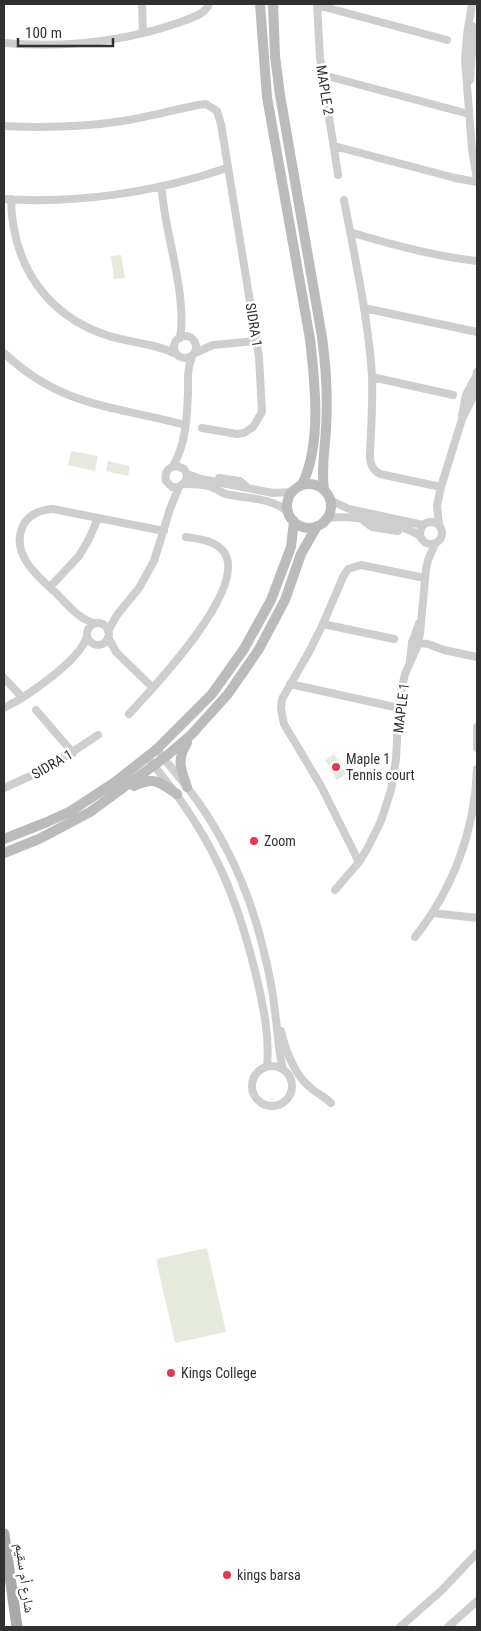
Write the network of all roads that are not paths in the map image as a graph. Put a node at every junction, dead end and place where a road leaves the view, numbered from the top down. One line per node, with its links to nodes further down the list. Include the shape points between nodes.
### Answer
1 (142, 4): 7 (street)
2 (209, 4): 7 (street, via 197,16)
3 (260, 4): 45 (street, via 267,97 313,363 312,448 310,467)
4 (273, 4): 48 (street, via 280,95 325,360)
5 (318, 4): 8 (street); 11 (street, MAPLE 2)
6 (472, 4): 10 (street)
7 (143, 33): 9 (street, via 74,44)
8 (447, 40)
9 (4, 43)
10 (472, 49): 12 (street)
11 (323, 75): 12 (street); 14 (street, MAPLE 2)
12 (469, 114): 17 (street)
13 (4, 126): 15 (street, SIDRA 1, via 52,128 100,124 206,104 217,111)
14 (334, 146): 16 (street, MAPLE 2); 17 (street, via 455,178)
15 (227, 168): 18 (street); 28 (street, SIDRA 1)
16 (338, 175)
17 (477, 180)
18 (161, 186): 19 (street, via 72,198); 24 (street, via 178,278)
19 (8, 199): 30 (street, via 18,248 31,277 52,303 94,331)
20 (344, 200): 21 (street)
21 (350, 232): 22 (street, via 410,250); 23 (street)
22 (477, 261)
23 (364, 308): 25 (street); 36 (street)
24 (181, 317): 26 (street); 27 (street)
25 (477, 332)
26 (192, 339): 27 (street); 29 (street); 33 (street, via 197,346)
27 (178, 340): 30 (street); 32 (street, via 174,348)
28 (257, 341): 29 (street); 40 (street, SIDRA 1, via 262,412 257,422 249,431 237,434)
29 (213, 345): 33 (street)
30 (153, 346): 32 (street)
31 (4, 353): 39 (street, via 36,379 73,398)
32 (177, 355): 33 (street, via 185,359); 34 (street)
33 (194, 355): 34 (street)
34 (187, 373): 39 (street)
35 (476, 375): 38 (street)
36 (372, 377): 37 (street); 47 (street, via 370,460 373,469 385,476)
37 (453, 395)
38 (472, 398): 47 (street, via 462,419)
39 (185, 425): 41 (street)
40 (202, 428)
41 (182, 448): 42 (street); 43 (street)
42 (173, 466): 43 (street); 44 (street, via 166,472)
43 (185, 471): 46 (street, via 187,478); 49 (street, via 201,480 211,481 219,477 273,493)
44 (168, 485): 46 (street); 52 (street)
45 (302, 485): 48 (street, via 314,485); 49 (street)
46 (182, 486): 52 (street); 53 (street, via 201,485 224,494 265,500)
47 (441, 487): 51 (street)
48 (324, 490): 50 (street)
49 (292, 492): 53 (street)
50 (330, 500): 55 (street, via 329,514); 57 (street, via 349,509)
51 (437, 506): 57 (street); 58 (street)
52 (170, 509): 60 (street)
53 (287, 511): 56 (street)
54 (98, 518): 60 (street); 66 (street, via 79,556); 66 (street, via 53,509 36,513 24,523 20,534 21,550 30,567)
55 (325, 519): 59 (street); 62 (street, via 363,520 376,528 409,530)
56 (294, 521): 59 (street, via 307,527); 92 (street, via 288,559 267,608 244,649 212,694)
57 (425, 524): 58 (street); 62 (street, via 421,528)
58 (439, 525): 63 (street, via 442,528 441,538)
59 (317, 526): 89 (street, via 301,554 285,600 259,649 228,694)
60 (164, 531): 67 (street, via 154,561 139,588)
61 (186, 537): 81 (street, via 207,541 220,548 228,560 227,578 193,640)
62 (422, 539): 63 (street); 64 (street)
63 (434, 544): 64 (street)
64 (428, 560): 65 (street)
65 (425, 578): 70 (street, via 352,566 343,577); 75 (street)
66 (50, 587): 68 (street)
67 (117, 615): 69 (street); 72 (street)
68 (79, 616): 69 (street); 71 (street)
69 (97, 623): 71 (street); 72 (street, via 107,627)
70 (323, 624): 73 (street); 80 (street)
71 (87, 633): 74 (street, via 90,642); 76 (street)
72 (108, 634): 74 (street); 77 (street)
73 (394, 639)
74 (99, 644): 76 (street); 77 (street)
75 (415, 644): 78 (street); 84 (street, MAPLE 1)
76 (79, 652): 82 (street)
77 (116, 652): 81 (street)
78 (477, 657)
79 (4, 678): 82 (street)
80 (290, 684): 84 (street); 102 (street, via 281,704 282,720 321,786)
81 (153, 688): 86 (street)
82 (22, 697): 83 (street)
83 (4, 708)
84 (399, 708): 102 (street, MAPLE 1, via 391,790 381,821)
85 (36, 710): 91 (street)
86 (129, 714)
87 (477, 727): 90 (street)
88 (98, 735): 91 (street, SIDRA 1)
89 (191, 736): 92 (street); 96 (street, via 180,756)
90 (477, 748)
91 (73, 752): 97 (street, SIDRA 1, via 48,768)
92 (160, 754): 93 (street); 94 (street); 96 (street)
93 (147, 756): 94 (street); 100 (street, via 78,806)
94 (154, 766): 98 (street); 99 (street)
95 (477, 769): 104 (street, via 472,813 463,848)
96 (187, 787): 107 (street, via 216,831 239,877 257,925)
97 (4, 788)
98 (177, 794): 99 (street, via 159,782 149,780); 108 (street, via 215,855 243,923 260,991 267,1036)
99 (115, 795): 101 (street, via 65,826)
100 (4, 839)
101 (4, 853)
102 (359, 862): 103 (street, MAPLE 1)
103 (335, 890)
104 (433, 913): 105 (street); 106 (street)
105 (477, 918)
106 (415, 937)
107 (275, 1013): 109 (street); 110 (street, via 297,1072)
108 (267, 1066): 109 (street); 109 (street, via 257,1072 252,1088 256,1099 269,1106 283,1103 292,1091 291,1080)
109 (283, 1069)
110 (331, 1103)
111 (4, 1534): 114 (main road, شارع أم سقيم)
112 (477, 1553): 115 (street)
113 (477, 1601): 116 (street)
114 (17, 1627)
115 (400, 1627)
116 (448, 1627)

